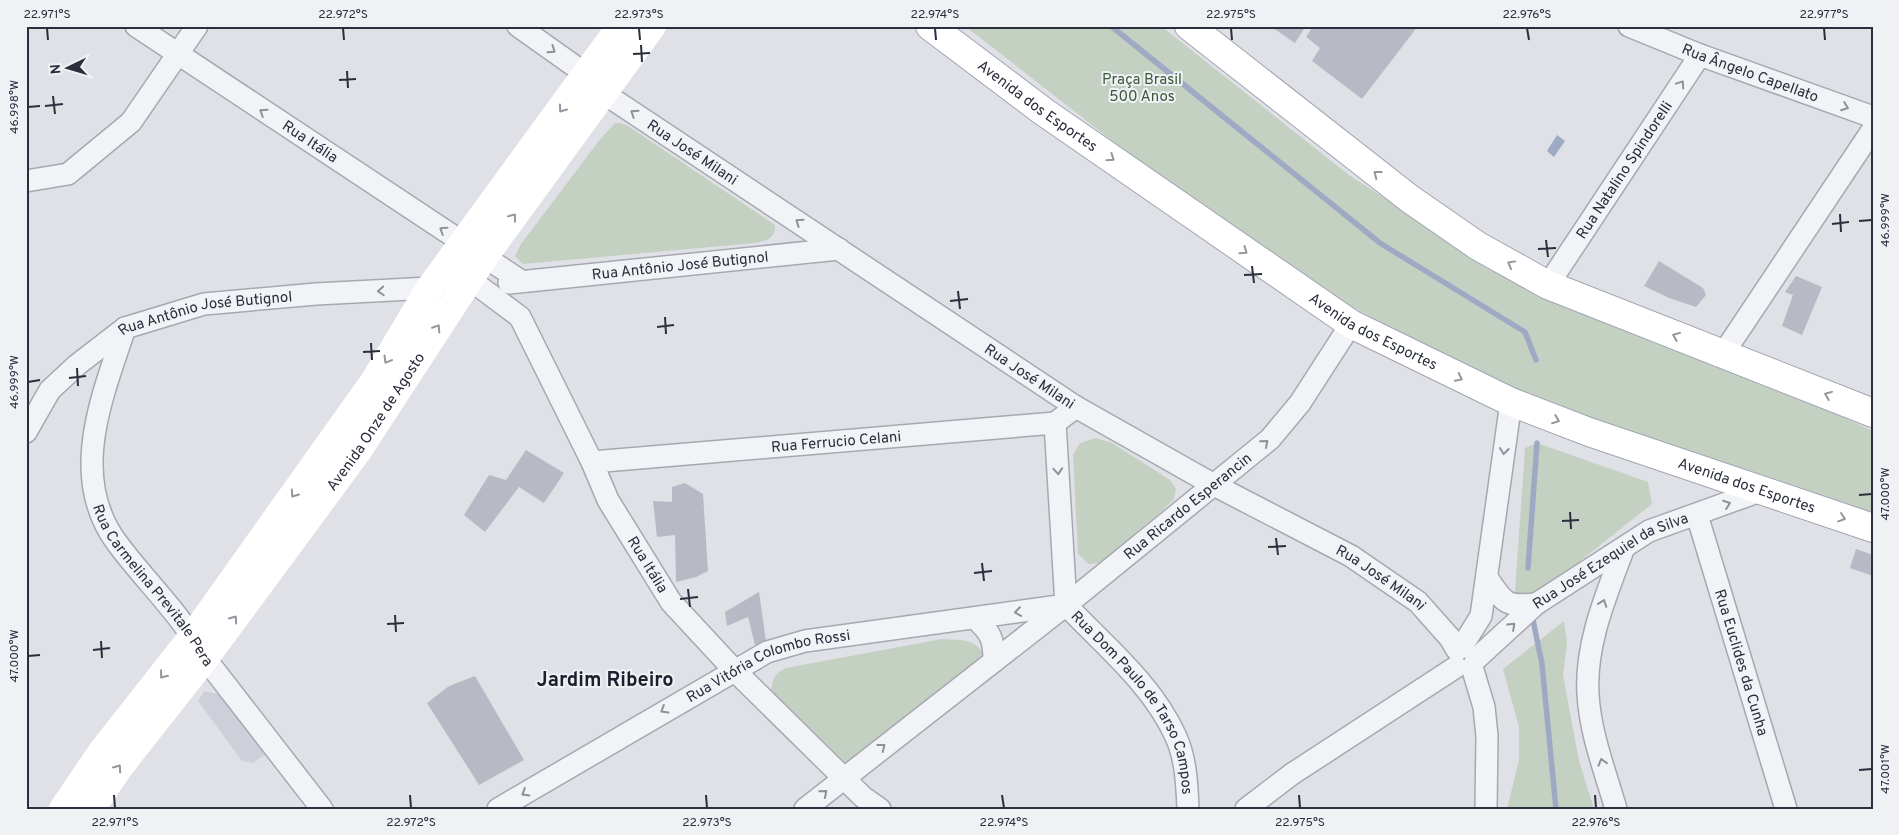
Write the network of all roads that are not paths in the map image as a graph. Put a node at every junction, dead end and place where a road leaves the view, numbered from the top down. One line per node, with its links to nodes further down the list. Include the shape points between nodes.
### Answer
1 (136, 26): 9 (street, Rua Itália)
2 (197, 26): 9 (street)
3 (518, 26): 11 (street, Rua José Milani, one-way to 11)
4 (621, 26): 11 (main road, Avenida Onze de Agosto)
5 (652, 26): 11 (main road, Avenida Onze de Agosto)
6 (930, 26): 22 (main road, Avenida dos Esportes, one-way to 22, via 1044,112)
7 (1189, 26): 18 (main road, one-way to 7, via 1478,246 1410,199)
8 (1629, 26): 10 (street, Rua Ângelo Capellato)
9 (178, 54): 14 (street, via 130,122 96,152 68,174); 16 (street, Rua Itália, one-way to 9)
10 (1700, 55): 12 (street, Rua Ângelo Capellato, one-way to 12); 18 (street, Rua Natalino Spindorelli, one-way to 10)
11 (596, 84): 15 (street, Rua José Milani, one-way to 11); 16 (main road, Avenida Onze de Agosto)
12 (1873, 117)
13 (1873, 129): 24 (street)
14 (26, 181)
15 (839, 249): 17 (street, Rua Antônio José Butignol); 26 (street, Rua José Milani)
16 (474, 250): 17 (street, Rua Itália); 19 (main road, Avenida Onze de Agosto); 20 (main road, Avenida Onze de Agosto)
17 (521, 281): 20 (street, Rua Antônio José Butignol); 21 (street)
18 (1548, 285): 24 (main road, one-way to 18)
19 (430, 288): 23 (street, Rua Antônio José Butignol, one-way to 23, via 204,304); 40 (main road, Avenida Onze de Agosto, one-way to 40, via 375,380)
20 (471, 288): 21 (street); 40 (main road, Avenida Onze de Agosto, one-way to 20, via 357,452)
21 (520, 317): 30 (street, Rua Itália)
22 (1351, 324): 25 (main road, Avenida dos Esportes, one-way to 25); 31 (street, Rua Ricardo Esperancin, one-way to 22, via 1276,432 1300,404)
23 (125, 328): 29 (street, Rua Antônio José Butignol, via 50,390); 40 (street, Rua Carmelina Previtale Pera, via 98,408 91,461 98,505 116,541)
24 (1723, 354): 27 (main road, one-way to 24)
25 (1510, 402): 32 (main road, Avenida dos Esportes, one-way to 32); 36 (street, one-way to 36)
26 (1076, 407): 28 (street); 31 (street, Rua José Milani)
27 (1873, 413)
28 (1055, 423): 30 (street, Rua Ferrucio Celani); 38 (street, Rua Dom Paulo de Tarso Campos, one-way to 38)
29 (26, 432)
30 (592, 462): 43 (street, Rua Itália, via 608,500 671,602)
31 (1214, 485): 38 (street, Rua Ricardo Esperancin); 41 (street, Rua José Milani, via 1351,556 1418,602)
32 (1762, 490): 33 (street, Rua José Ezequiel da Silva, one-way to 32); 34 (main road, Avenida dos Esportes, one-way to 34)
33 (1697, 515): 35 (street, Rua José Ezequiel da Silva, via 1648,531); 55 (street, Rua Euclides da Cunha)
34 (1873, 528)
35 (1623, 550): 37 (street, Rua José Ezequiel da Silva); 54 (street, one-way to 35, via 1594,735 1588,693 1590,649)
36 (1488, 579): 37 (street, via 1501,599 1510,605); 41 (street, via 1481,616)
37 (1536, 604): 41 (street, Rua José Ezequiel da Silva, one-way to 37)
38 (1066, 605): 39 (street, Rua Vitória Colombo Rossi, one-way to 39); 42 (street, Rua Ricardo Esperancin); 51 (street, Rua Dom Paulo de Tarso Campos, via 1155,698 1177,738 1187,776)
39 (975, 618): 42 (street, via 989,630 994,644); 43 (street, Rua Vitória Colombo Rossi, via 805,641 767,652)
40 (199, 647): 45 (main road, Avenida Onze de Agosto, one-way to 45, via 101,753); 46 (main road, Avenida Onze de Agosto, one-way to 40); 47 (street, Rua Carmelina Previtale Pera)
41 (1464, 658): 52 (street, Rua José Ezequiel da Silva, via 1292,774); 53 (street, Rua José Milani, via 1484,707)
42 (994, 661): 44 (street, Rua Ricardo Esperancin, one-way to 42)
43 (734, 670): 44 (street, Rua Itália); 48 (street, Rua Vitória Colombo Rossi, one-way to 48)
44 (843, 777): 49 (street, Rua Ricardo Esperancin, one-way to 44); 50 (street, Rua Itália)
45 (63, 809)
46 (91, 809)
47 (322, 809)
48 (498, 809)
49 (805, 809)
50 (880, 809)
51 (1188, 809)
52 (1246, 809)
53 (1486, 809)
54 (1616, 809)
55 (1786, 809)

